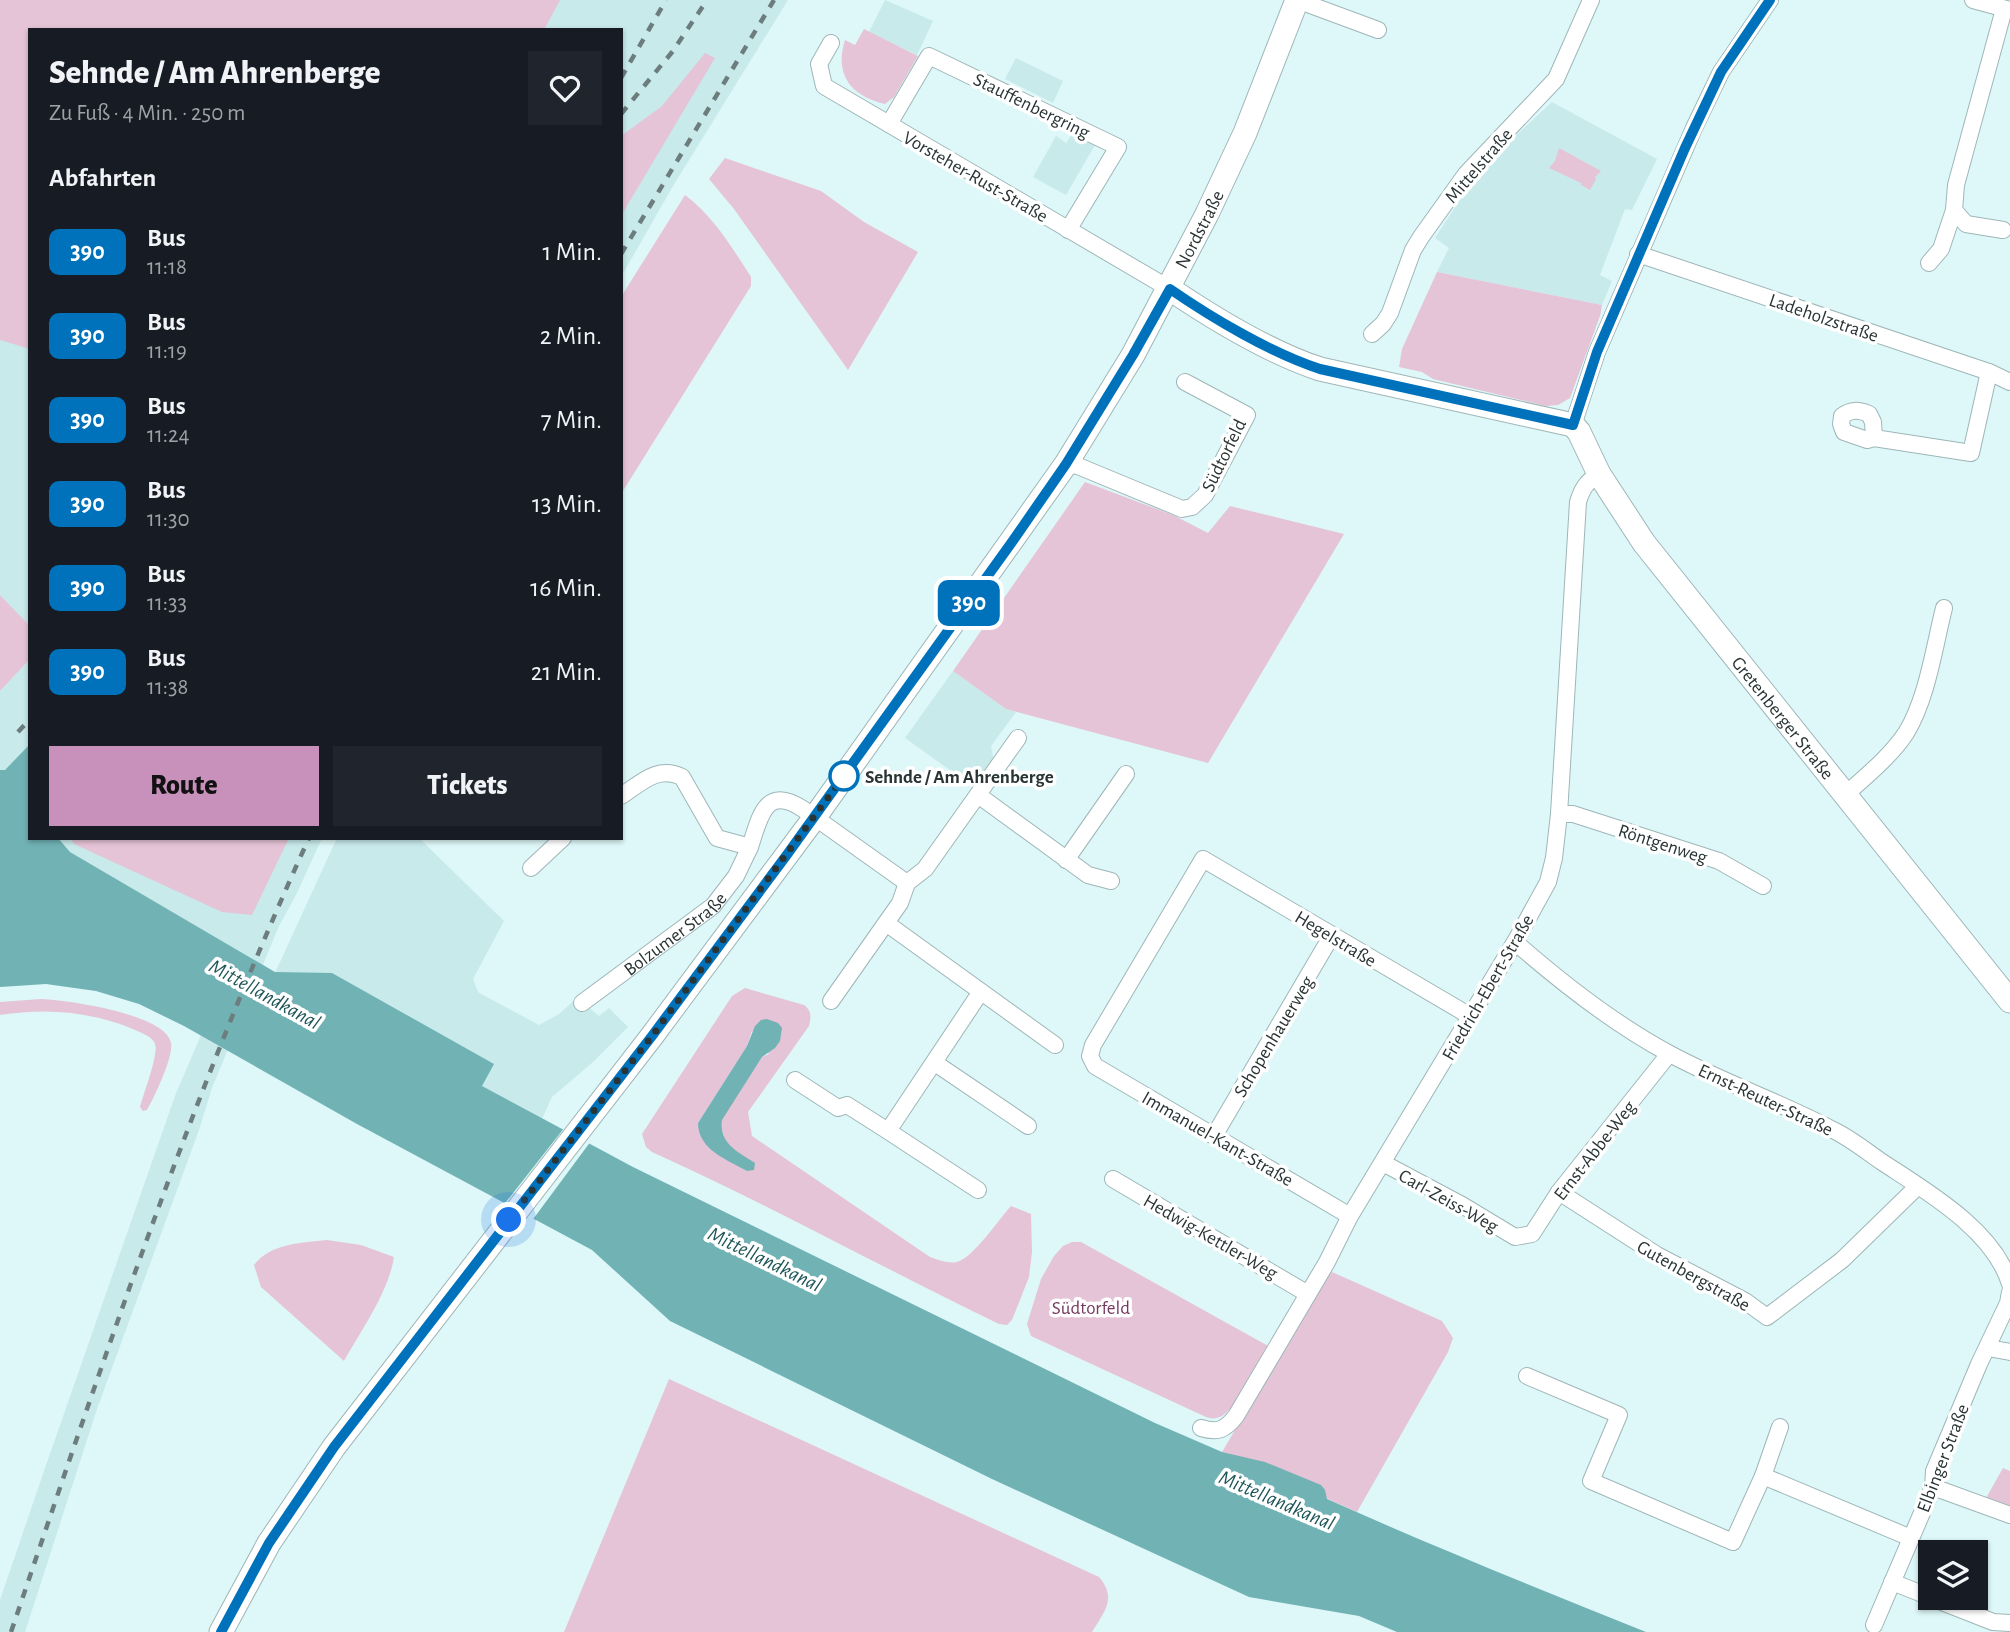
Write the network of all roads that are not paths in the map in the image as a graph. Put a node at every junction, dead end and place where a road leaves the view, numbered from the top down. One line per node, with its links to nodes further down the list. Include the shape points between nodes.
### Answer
1 (1297, 0): 6 (street, Nordstraße); 14 (main road, Nordstraße, via 1245,133)
2 (1591, 0): 15 (street, Mittelstraße, via 1556,79 1466,174 1417,243 1390,313)
3 (1770, 0): 12 (street, via 1721,72)
4 (1973, 0): 5 (street)
5 (2007, 10): 9 (street, via 1956,185)
6 (1378, 30)
7 (831, 43): 8 (street, Vorsteher-Rust-Straße, via 819,64 824,86)
8 (889, 124): 10 (street, Vorsteher-Rust-Straße); 10 (street, Stauffenbergring, via 929,56 1118,147)
9 (1954, 209): 11 (street, via 1966,224); 13 (street, via 1941,248)
10 (1068, 230): 14 (street, Vorsteher-Rust-Straße)
11 (2003, 230)
12 (1638, 254): 16 (street, Ladeholzstraße); 19 (street, via 1597,352)
13 (1929, 263)
14 (1170, 289): 19 (main road, via 1299,362); 21 (main road, Nordstraße)
15 (1372, 334)
16 (1989, 372): 18 (street, Ladeholzstraße); 20 (street, via 1971,453)
17 (1185, 382): 21 (street, Südtorfeld, via 1247,415 1205,495 1192,507 1182,509)
18 (2010, 382)
19 (1573, 425): 22 (main road, Gretenberger Straße)
20 (1874, 438)
21 (1066, 464): 30 (main road, Nordstraße)
22 (1599, 474): 28 (main road, Gretenberger Straße, via 1644,543); 29 (street, Friedrich-Ebert-Straße, via 1582,489 1578,502)
23 (1944, 608): 28 (street, via 1917,712 1906,733)
24 (1018, 738): 27 (street)
25 (1126, 774): 33 (street)
26 (623, 795): 32 (street, via 658,773 671,772 682,777 718,838)
27 (978, 795): 33 (street); 36 (street, via 925,869)
28 (1845, 795): 43 (main road, Gretenberger Straße)
29 (1559, 814): 37 (street, Röntgenweg, via 1573,814 1719,861); 40 (street, Friedrich-Ebert-Straße, via 1548,883)
30 (815, 817): 32 (street, Bolzumer Straße, via 787,800 771,802 760,816); 36 (street); 78 (main road, Nordstraße, via 334,1447 269,1543)
31 (561, 840): 34 (street)
32 (750, 847): 44 (street, Bolzumer Straße, via 736,877 713,906)
33 (1066, 860): 35 (street, via 1088,875)
34 (531, 868)
35 (1111, 881)
36 (907, 883): 38 (street)
37 (1763, 886)
38 (886, 923): 41 (street); 42 (street)
39 (1332, 936): 45 (street, Hegelstraße); 48 (street, Hegelstraße, via 1203,859); 53 (street, Schopenhauerweg)
40 (1515, 942): 45 (street, Friedrich-Ebert-Straße); 47 (street, Ernst-Reuter-Straße, via 1602,1012)
41 (980, 993): 46 (street); 49 (street)
42 (831, 1001)
43 (2010, 1001)
44 (582, 1003)
45 (1470, 1016): 54 (street, Friedrich-Ebert-Straße)
46 (1055, 1045)
47 (1669, 1054): 56 (street, Ernst-Reuter-Straße, via 1835,1130); 58 (street, Ernst-Abbe-Weg)
48 (1090, 1056): 53 (street, Immanuel-Kant-Straße, via 1095,1066)
49 (935, 1063): 51 (street); 52 (street)
50 (795, 1080): 52 (street, via 838,1108 847,1105)
51 (1028, 1126)
52 (888, 1131): 57 (street)
53 (1213, 1136): 59 (street, Immanuel-Kant-Straße)
54 (1384, 1163): 59 (street, Friedrich-Ebert-Straße); 60 (street, Carl-Zeiss-Weg)
55 (1113, 1179): 63 (street, Hedwig-Kettler-Weg)
56 (1918, 1186): 58 (street, Gutenbergstraße, via 1842,1260 1766,1317); 61 (street, Ernst-Reuter-Straße, via 1992,1248)
57 (978, 1189)
58 (1559, 1192): 60 (street, Ernst-Abbe-Weg, via 1532,1234)
59 (1350, 1216): 63 (street, Friedrich-Ebert-Straße)
60 (1515, 1237)
61 (2008, 1276)
62 (2010, 1292): 64 (street, Elbinger Straße)
63 (1308, 1294): 68 (street, Friedrich-Ebert-Straße, via 1230,1424 1214,1432)
64 (1988, 1348): 65 (street); 70 (street, Elbinger Straße, via 1934,1471)
65 (2010, 1352)
66 (1527, 1376): 69 (street, via 1619,1415 1591,1481 1733,1542)
67 (1780, 1427): 69 (street)
68 (1201, 1428)
69 (1763, 1476): 72 (street)
70 (1933, 1487): 71 (street); 72 (street, Elbinger Straße)
71 (2010, 1515)
72 (1911, 1538): 73 (street, Elbinger Straße)
73 (1892, 1582): 74 (street); 77 (street, Elbinger Straße)
74 (1918, 1592)
75 (1963, 1610): 76 (street, via 1993,1622)
76 (2010, 1623)
77 (1874, 1625)
78 (221, 1632)

